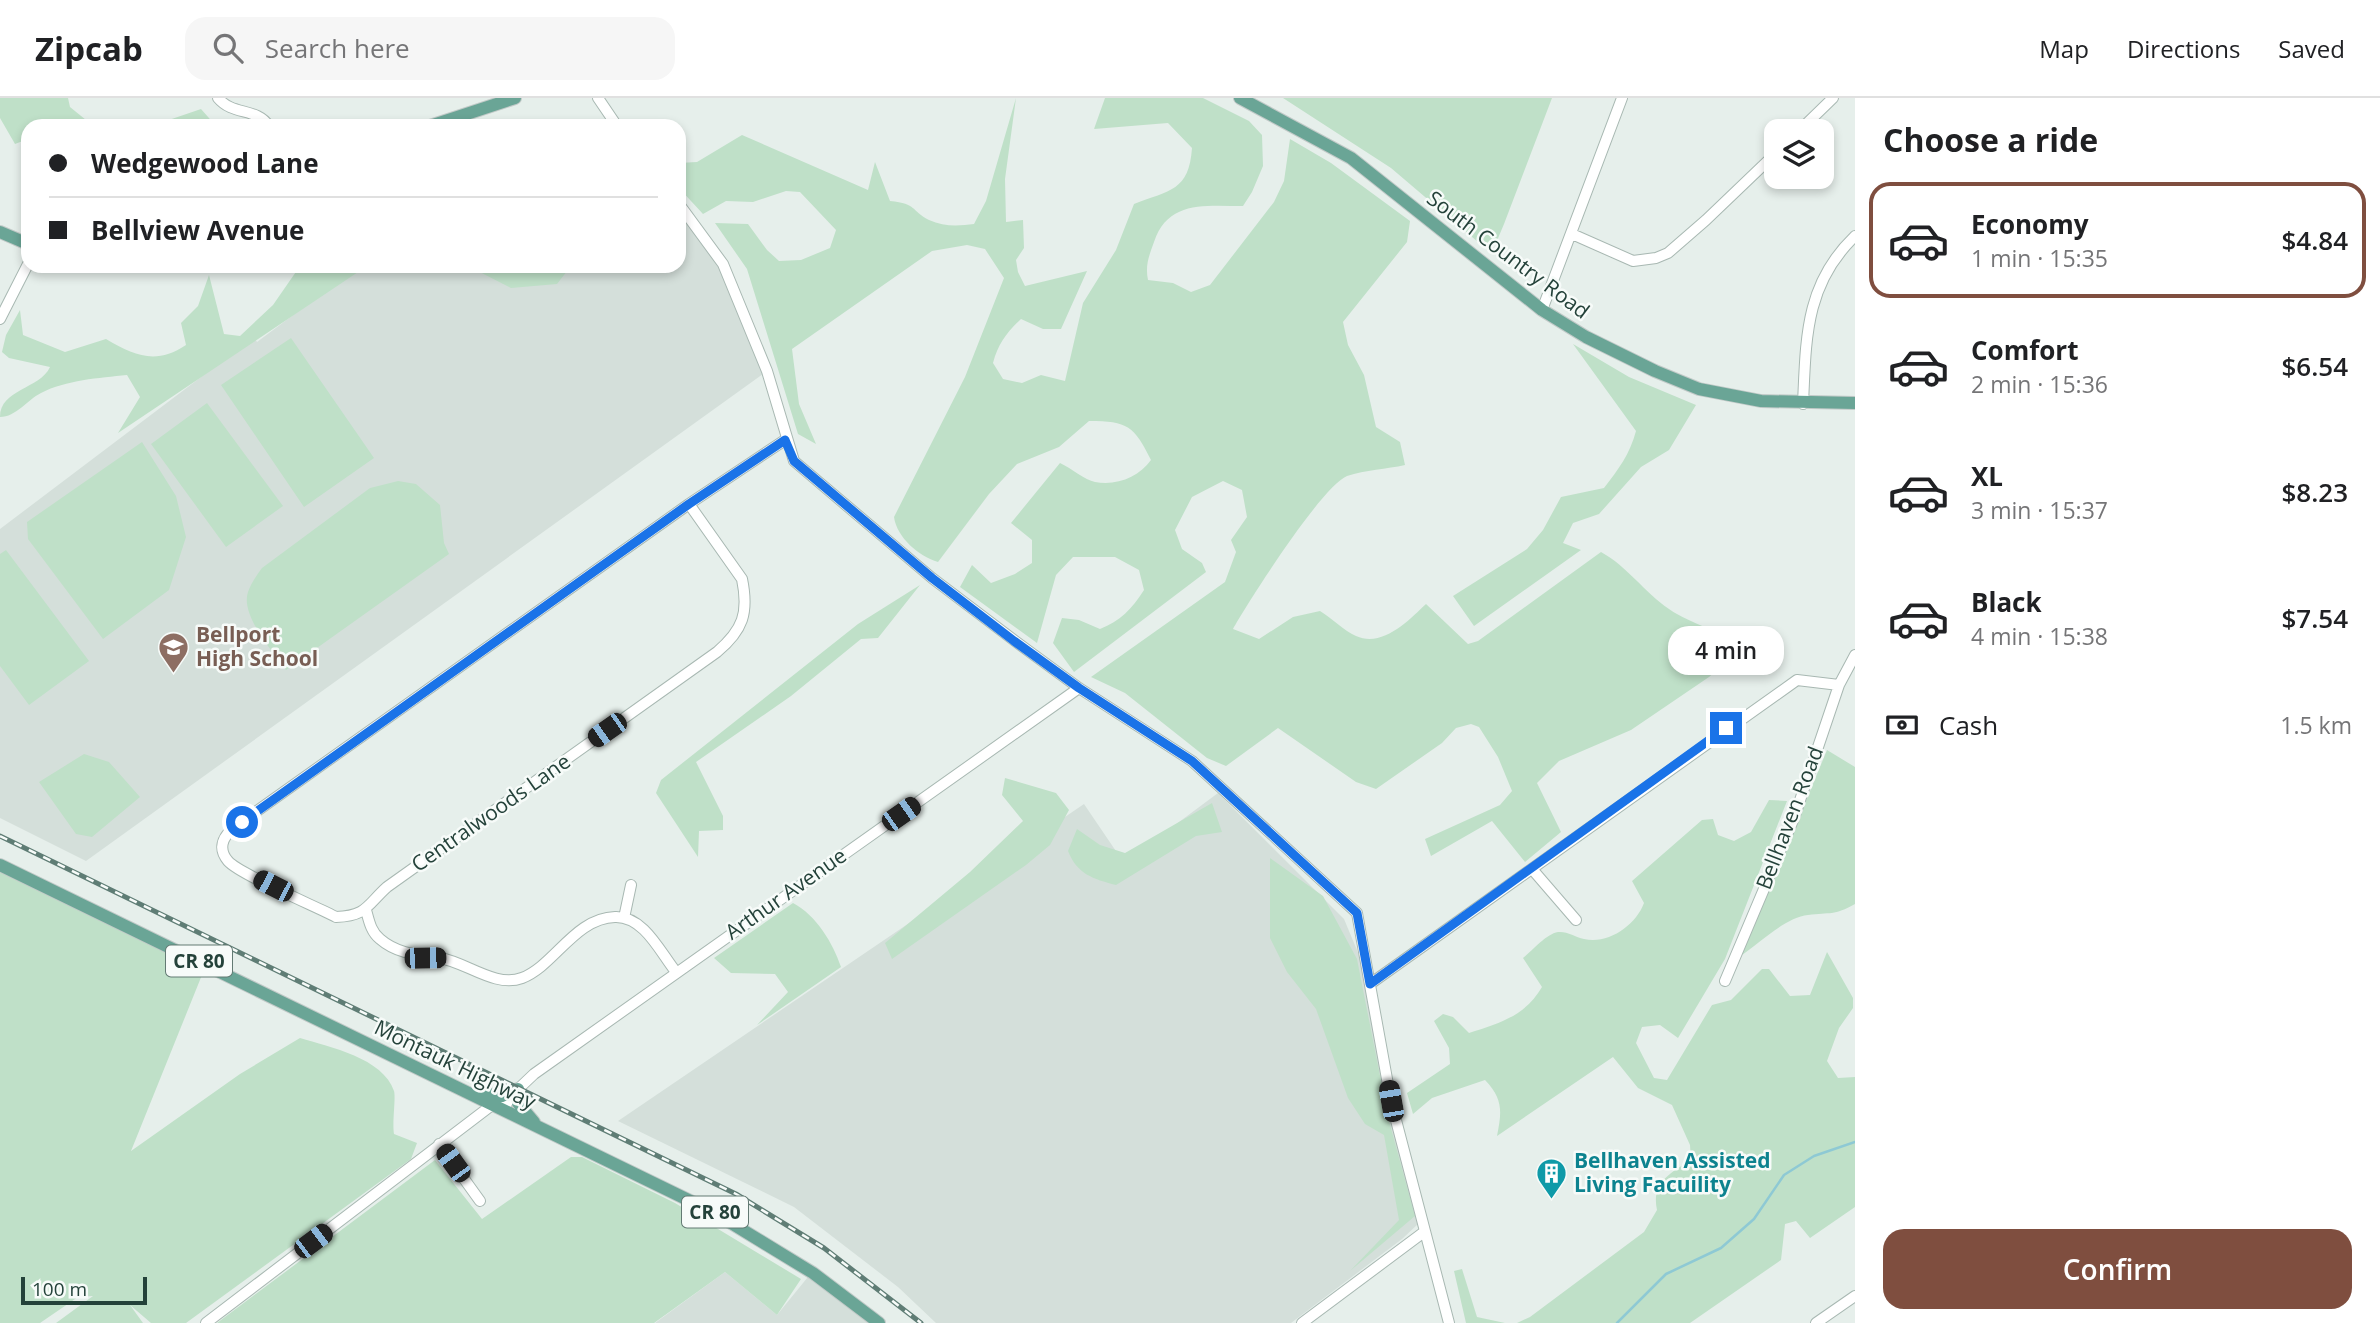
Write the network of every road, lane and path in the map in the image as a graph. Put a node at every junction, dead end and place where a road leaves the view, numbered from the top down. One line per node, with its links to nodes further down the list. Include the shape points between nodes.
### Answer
1 (218, 98): 7 (street, via 234,110)
2 (515, 98): 8 (main road)
3 (598, 98): 9 (street)
4 (1240, 98): 18 (main road, South Country Road, via 1351,158)
5 (1622, 98): 14 (street)
6 (1833, 98): 10 (street)
7 (263, 119)
8 (451, 119)
9 (612, 119)
10 (1811, 119)
11 (1764, 164): 14 (street, via 1668,253 1656,258 1633,261)
12 (686, 214): 22 (street, via 723,264 775,395)
13 (0, 232): 16 (main road)
14 (1572, 234): 18 (street)
15 (1855, 236): 21 (street, via 1830,262 1815,292)
16 (21, 241)
17 (23, 273): 19 (street)
18 (1542, 310): 21 (main road, South Country Road, via 1586,337 1699,389)
19 (0, 319)
20 (1855, 403): 21 (main road, South Country Road)
21 (1803, 404)
22 (785, 440): 23 (street); 26 (street, via 794,461 932,578)
23 (689, 504): 30 (street, Centralwoods Lane, via 742,579 745,608 734,638 387,887); 30 (street, via 223,837 224,855 231,864 336,917 356,917)
24 (1855, 655): 25 (street, Bellhaven Road)
25 (1839, 685): 28 (street, via 1797,680); 34 (street, Bellhaven Road, via 1794,818)
26 (1079, 688): 33 (street, Arthur Avenue); 35 (street, via 1192,761 1357,913)
27 (0, 865): 37 (main road, Montauk Highway / CR 80)
28 (1532, 869): 32 (street); 35 (street)
29 (631, 885): 31 (street)
30 (366, 910): 31 (street, via 369,924 381,940 411,955 442,958 502,979 533,973 560,945 588,927 612,917)
31 (624, 918): 33 (street, via 646,932)
32 (1576, 920)
33 (676, 972): 36 (street, Arthur Avenue)
34 (1725, 981)
35 (1370, 984): 42 (street, via 1391,1101)
36 (517, 1089): 37 (main road, via 498,1097); 38 (street, Arthur Avenue); 39 (main road, via 520,1106)
37 (461, 1090): 38 (main road, Montauk Highway / CR 80)
38 (497, 1107): 39 (main road, Montauk Highway / CR 80); 40 (street, Arthur Avenue)
39 (538, 1127): 45 (main road, Montauk Highway / CR 80, via 729,1220 813,1273)
40 (439, 1144): 41 (street); 44 (street, Arthur Avenue)
41 (480, 1201)
42 (1424, 1232): 46 (street); 47 (street)
43 (1855, 1296): 48 (street)
44 (206, 1323)
45 (879, 1323)
46 (1303, 1323)
47 (1449, 1323)
48 (1816, 1323)

